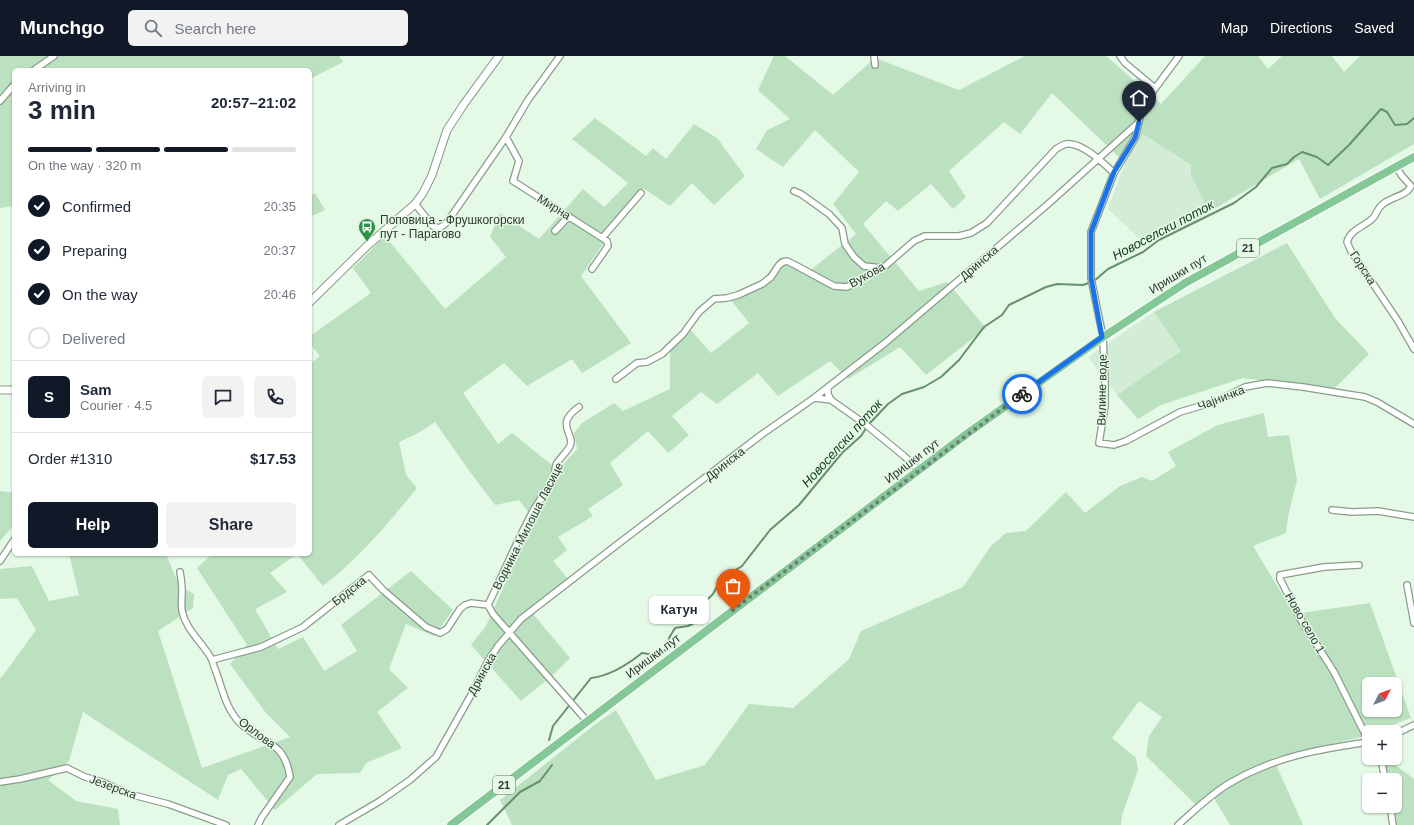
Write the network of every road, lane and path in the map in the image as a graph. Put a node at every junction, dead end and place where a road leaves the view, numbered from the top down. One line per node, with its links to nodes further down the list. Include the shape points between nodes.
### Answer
1 (54, 56): 10 (street)
2 (499, 56): 23 (street, via 447,130 428,183)
3 (560, 56): 15 (street)
4 (874, 56): 9 (street)
5 (1116, 56): 8 (street)
6 (1120, 56): 8 (street)
7 (1179, 56): 12 (street, Вилине воде)
8 (1125, 63): 12 (street)
9 (875, 65)
10 (37, 68)
11 (12, 87): 13 (street)
12 (1155, 88): 14 (street, Вилине воде, via 1142,109)
13 (0, 101)
14 (1139, 122): 17 (street, Дринска); 19 (street, Вилине воде, via 1135,138)
15 (506, 136): 23 (street, via 442,227 433,226); 24 (street, Мирна, via 519,161 513,181)
16 (1414, 157): 18 (main road, Иришки пут / 21)
17 (1097, 158): 19 (street, Вукова); 27 (street, Вукова, via 1070,143 1063,145 1056,149 979,229 959,236 925,236 914,241); 33 (street, Дринска, via 933,303)
18 (1396, 167): 20 (street, Горска); 30 (main road, Иришки пут / 21, via 1185,283)
19 (1114, 172): 30 (street, Вилине воде, via 1091,232 1091,278)
20 (1412, 186): 31 (street, Горска, via 1382,204 1372,220 1354,231 1347,242)
21 (794, 191): 27 (street, via 829,214 842,228 845,244 854,258 864,266)
22 (641, 193): 26 (street)
23 (414, 204): 29 (street)
24 (569, 216): 25 (street); 26 (street, Мирна)
25 (555, 231)
26 (603, 237): 28 (street, via 607,240 608,246)
27 (884, 268): 32 (street, Вукова, via 842,288 787,261 783,262 758,286 738,295 714,299 662,354 647,362 637,363)
28 (592, 269)
29 (312, 300)
30 (1102, 337): 40 (street, Вилине воде, via 1105,384); 41 (main road, Иришки пут / 21)
31 (1414, 349)
32 (616, 379)
33 (828, 387): 36 (street, Дринска); 37 (street)
34 (0, 390): 35 (street)
35 (12, 390)
36 (814, 398): 37 (street); 51 (street, Дринска, via 761,435 590,565 531,611)
37 (831, 400): 41 (street, via 872,429)
38 (579, 407): 49 (street, Водника Милоша Ласице, via 571,412 568,418 567,432 571,444 556,464 554,479 533,511)
39 (1414, 424): 40 (street, Чајничка, via 1366,397 1267,383 1245,387 1222,399 1180,412 1126,441 1114,445)
40 (1099, 443)
41 (919, 470): 53 (main road, Иришки пут / 21)
42 (1332, 510): 43 (street, via 1378,510)
43 (1414, 517)
44 (12, 543): 45 (street)
45 (0, 561)
46 (1359, 564): 55 (street, Ново село 1, via 1280,575 1280,579 1301,620 1334,672)
47 (180, 572): 52 (street, Орлова, via 182,611 188,627)
48 (1407, 585): 50 (street)
49 (488, 605): 51 (street); 52 (street, Брдска, via 465,605 447,629 440,633 426,627 369,575 303,627 261,647)
50 (1414, 623)
51 (509, 632): 53 (street); 62 (street, Дринска, via 488,660 436,757 410,780)
52 (212, 660): 61 (street, Орлова, via 225,702 238,721 278,748 285,757 290,777)
53 (587, 721): 63 (main road, Иришки пут / 21)
54 (1414, 725): 56 (street)
55 (1362, 728)
56 (1402, 731)
57 (1362, 743): 64 (street, via 1288,757 1261,768 1230,783 1208,798)
58 (0, 782): 60 (street, Језерска, via 67,768 129,794 168,804)
59 (1391, 813): 65 (street)
60 (226, 825)
61 (258, 825)
62 (339, 825)
63 (451, 825)
64 (1178, 825)
65 (1393, 825)

